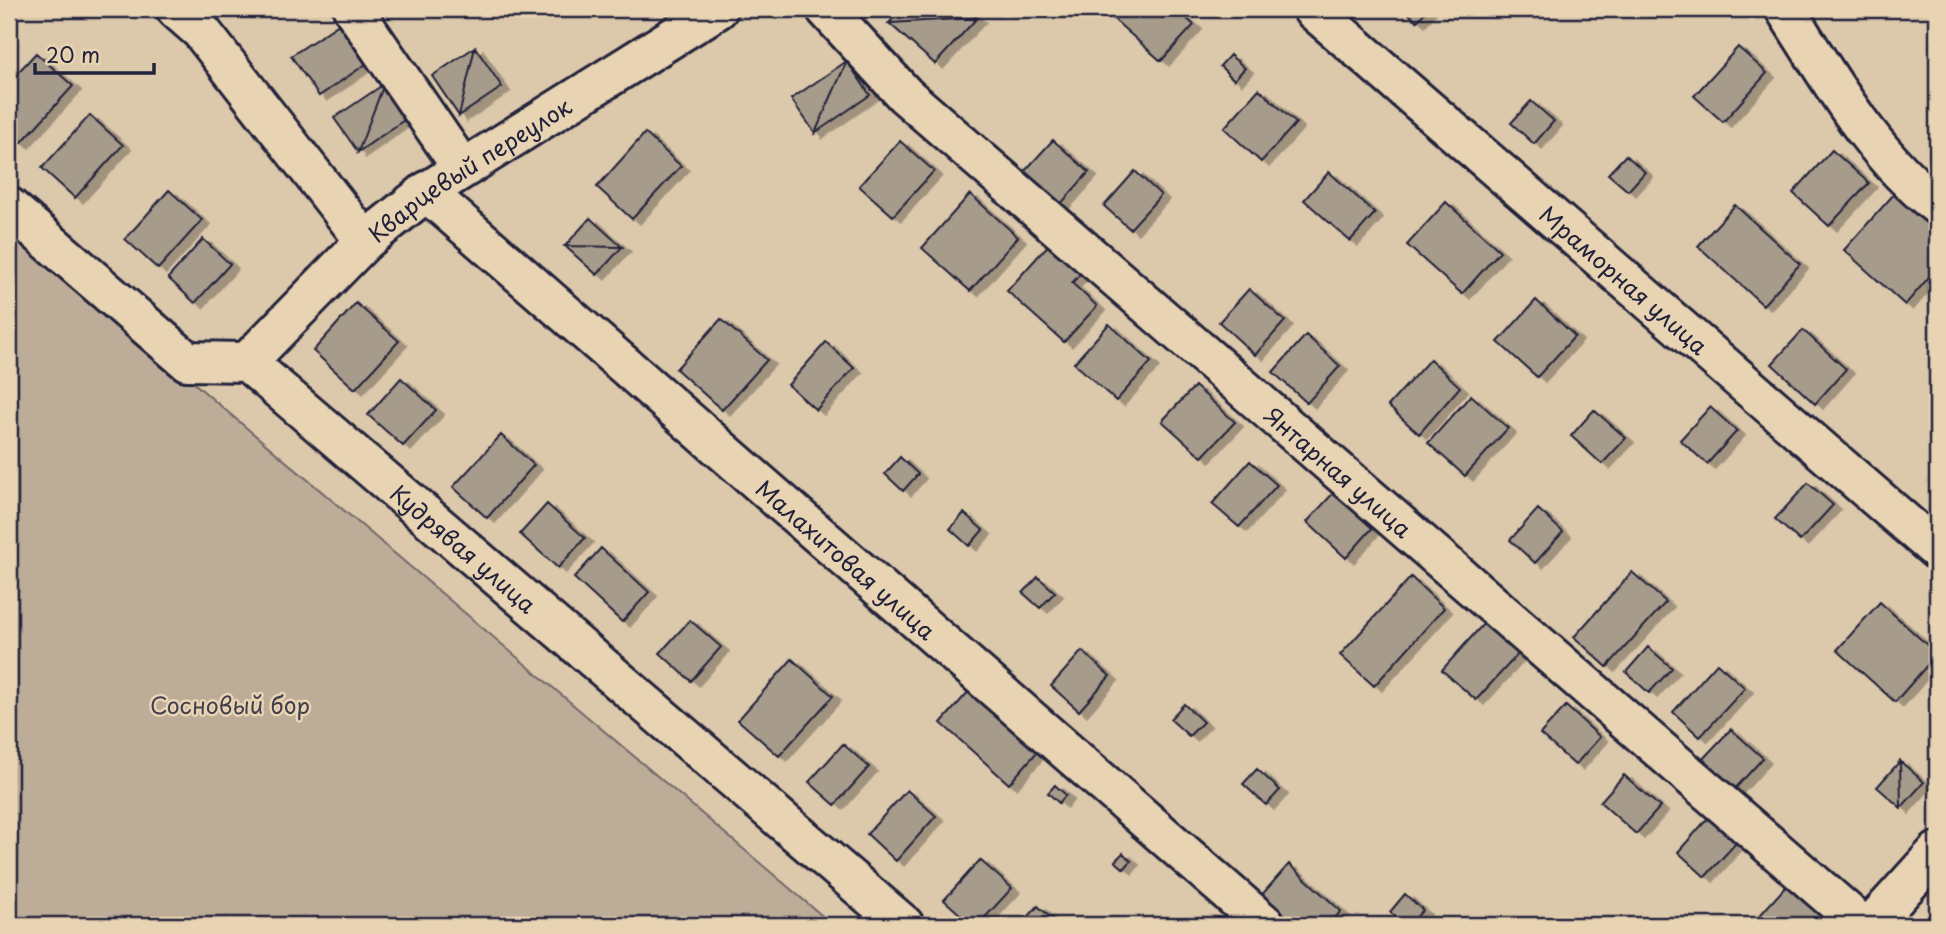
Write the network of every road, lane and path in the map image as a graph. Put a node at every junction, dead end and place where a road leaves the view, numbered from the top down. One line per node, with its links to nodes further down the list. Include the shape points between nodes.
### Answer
1 (176, 9): 11 (street, via 201,31)
2 (353, 9): 7 (street)
3 (718, 9): 7 (street, Кварцевый переулок)
4 (826, 9): 17 (street, Янтарная улица, via 905,94)
5 (1312, 9): 13 (street, Мраморная улица)
6 (1785, 9): 9 (street, via 1881,151)
7 (462, 168): 8 (street, Кварцевый переулок)
8 (426, 192): 11 (street, Кварцевый переулок); 16 (street, Малахитовая улица)
9 (1937, 205)
10 (9, 207): 12 (street, via 187,361)
11 (365, 241): 12 (street, Кварцевый переулок)
12 (247, 362): 15 (street, Кудрявая улица)
13 (1937, 550)
14 (1937, 852): 18 (street)
15 (904, 925)
16 (1266, 925)
17 (1862, 925)
18 (1871, 925)

